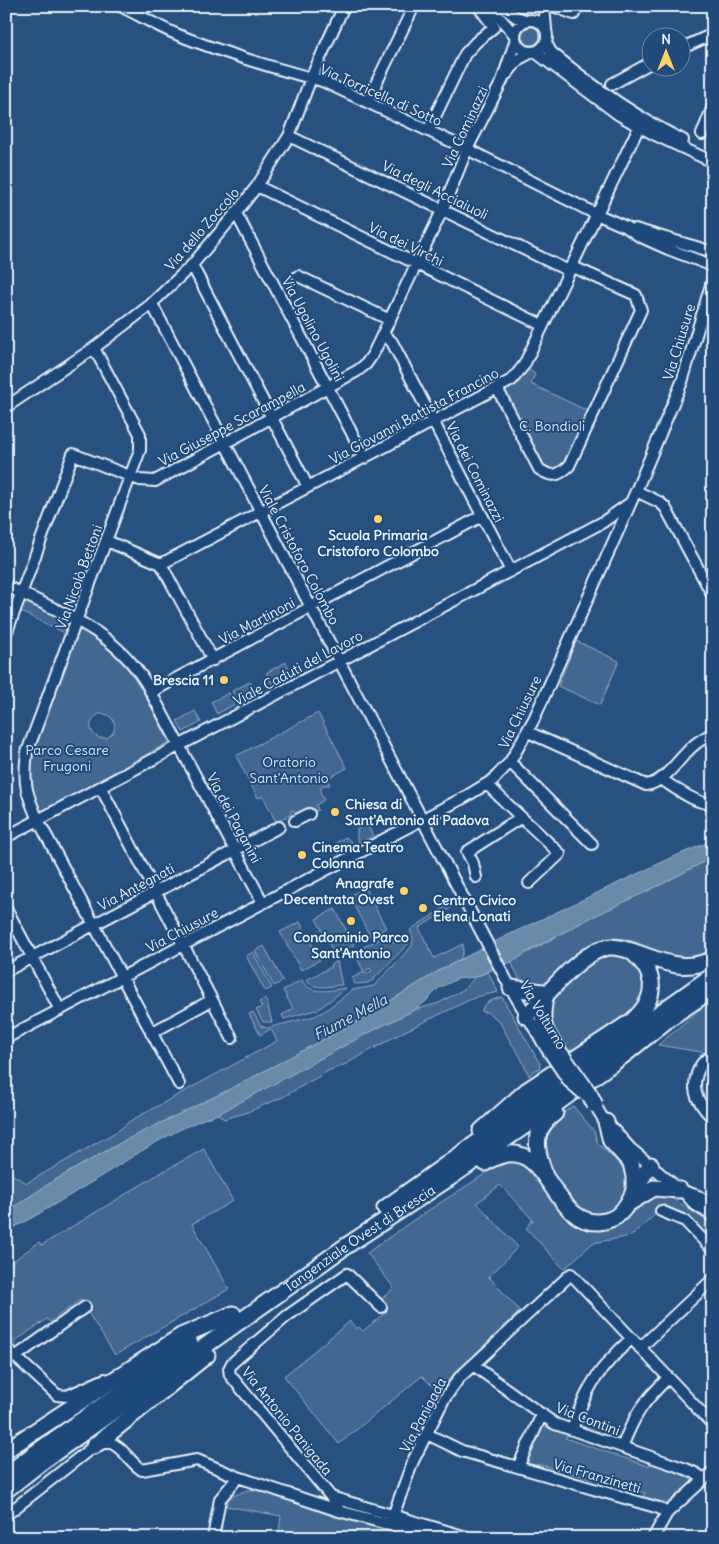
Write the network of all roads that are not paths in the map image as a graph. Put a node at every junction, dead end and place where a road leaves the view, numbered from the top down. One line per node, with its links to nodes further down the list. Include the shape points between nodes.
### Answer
1 (120, 6): 18 (street, Via Torricella di Sotto, via 207,46)
2 (344, 6): 18 (street, Via dello Zoccolo)
3 (414, 6): 21 (street)
4 (478, 6): 23 (street, via 494,28 465,54)
5 (489, 6): 13 (street)
6 (502, 6): 10 (street, via 516,17)
7 (543, 6): 10 (street); 11 (street)
8 (553, 6): 9 (street, via 574,14)
9 (577, 6)
10 (527, 20): 11 (street, via 539,22); 13 (street, via 520,23)
11 (546, 29): 14 (street)
12 (713, 34): 15 (street)
13 (514, 38): 16 (street, via 523,51); 19 (street, Via Cominazzi)
14 (546, 43): 16 (street); 28 (street, via 550,52 603,93 655,127)
15 (692, 43)
16 (532, 52): 19 (street, Via Cominazzi, via 519,59); 29 (street, via 619,115)
17 (642, 68): 20 (street)
18 (311, 78): 21 (street, Via Torricella di Sotto); 26 (street, Via dello Zoccolo)
19 (502, 81): 27 (street, Via Cominazzi)
20 (612, 84)
21 (368, 102): 23 (street, Via Torricella di Sotto)
22 (713, 106): 25 (street)
23 (428, 131): 27 (street, Via Torricella di Sotto)
24 (636, 132): 33 (street, Via Giovanni Battista Francino)
25 (702, 134)
26 (289, 136): 30 (street, Via dello Zoccolo); 31 (street, Via degli Acciaiuoli)
27 (467, 149): 31 (street, Via Cominazzi); 33 (street, Via Torricella di Sotto)
28 (713, 154)
29 (713, 162)
30 (258, 186): 32 (street, Via dello Zoccolo); 36 (street, Via dei Virchi)
31 (443, 209): 36 (street, Via Cominazzi); 39 (street, Via degli Acciaiuoli)
32 (236, 213): 37 (street, Via dello Zoccolo); 47 (street, Via Ugolino Ugolini)
33 (596, 214): 34 (street); 39 (street, Via Giovanni Battista Francino)
34 (626, 227): 35 (street); 38 (street, via 639,236)
35 (713, 252)
36 (416, 264): 43 (street, Via Cominazzi); 44 (street, Via dei Virchi)
37 (192, 265): 42 (street, Via dello Zoccolo); 50 (street)
38 (713, 266)
39 (570, 268): 44 (street, Via Giovanni Battista Francino); 48 (street, Via degli Acciaiuoli, via 636,295 641,310 569,466 562,472 547,474 539,469)
40 (298, 276): 43 (street)
41 (713, 278): 56 (street, Via Chiusure, via 682,382)
42 (152, 304): 46 (street, Via dello Zoccolo); 52 (street, Viale Cristoforo Colombo)
43 (390, 320): 45 (street, Via Cominazzi)
44 (542, 325): 48 (street, Via Giovanni Battista Francino, via 524,365 512,380)
45 (383, 334): 47 (street, Via Giuseppe Scarampella, via 366,364); 51 (street, Via dei Cominazzi, via 392,342)
46 (94, 348): 49 (street, Via dello Zoccolo); 54 (street, Via Nicolò Bettoni, via 140,434 140,450)
47 (328, 387): 50 (street, Via Giuseppe Scarampella); 53 (street, Via Ugolino Ugolini)
48 (497, 388): 51 (street, Via Giovanni Battista Francino)
49 (6, 407)
50 (272, 416): 52 (street, Via Giuseppe Scarampella); 55 (street)
51 (433, 422): 53 (street, Via Giovanni Battista Francino); 58 (street, Via dei Cominazzi)
52 (225, 444): 54 (street, Via Giuseppe Scarampella, via 155,481); 57 (street, Viale Cristoforo Colombo)
53 (365, 458): 55 (street, Via Giovanni Battista Francino)
54 (131, 476): 61 (street, Via Nicolò Bettoni); 65 (street, Via Giuseppe Scarampella, via 73,454)
55 (308, 487): 57 (street, Via Giovanni Battista Francino)
56 (634, 496): 59 (street, Via Chiusure); 60 (street, Viale Caduti del Lavoro, via 626,507); 66 (street, via 659,502 665,507)
57 (261, 512): 62 (street, Via Giovanni Battista Francino); 67 (street, Viale Cristoforo Colombo)
58 (482, 516): 63 (street, Via dei Cominazzi); 67 (street, Via Martinoni)
59 (623, 519): 60 (street, Viale Caduti del Lavoro); 73 (street, Via Chiusure)
60 (603, 522): 63 (street, Viale Caduti del Lavoro)
61 (107, 542): 62 (street); 68 (street, Via Nicolò Bettoni)
62 (161, 564): 70 (street)
63 (512, 571): 71 (street, Viale Caduti del Lavoro)
64 (6, 586): 65 (street, Via dei Paganini)
65 (22, 594): 68 (street, Via dei Paganini); 69 (street)
66 (713, 596)
67 (311, 608): 70 (street, Via Martinoni); 71 (street, Viale Cristoforo Colombo)
68 (77, 621): 72 (street, Via dei Paganini, via 117,646 136,668); 84 (street, Via Nicolò Bettoni, via 28,752 25,788)
69 (6, 634)
70 (213, 660): 72 (street, Via Martinoni)
71 (339, 662): 75 (street, Viale Caduti del Lavoro); 83 (street, Viale Cristoforo Colombo)
72 (150, 692): 75 (street, Via dei Paganini)
73 (528, 732): 76 (street, Via Chiusure); 77 (street, via 646,784)
74 (713, 733): 77 (street, via 694,744)
75 (180, 746): 79 (street, Viale Caduti del Lavoro); 89 (street, Via dei Paganini)
76 (510, 762): 78 (street, Via Chiusure); 88 (street)
77 (661, 779): 80 (street, via 701,803)
78 (487, 784): 82 (street); 83 (street, Via Chiusure)
79 (101, 788): 84 (street, Viale Caduti del Lavoro); 92 (street)
80 (713, 802)
81 (309, 814): 85 (street)
82 (520, 818): 90 (street, via 467,852); 91 (street, via 560,854)
83 (423, 819): 93 (street, Via Chiusure); 103 (street, Via Volturno)
84 (38, 820): 87 (street, Viale Caduti del Lavoro); 95 (street, Via Nicolò Bettoni)
85 (295, 821)
86 (279, 827): 89 (street, Via Antegnati)
87 (6, 837)
88 (592, 844)
89 (235, 850): 92 (street, Via Antegnati); 93 (street, Via dei Paganini)
90 (476, 877)
91 (529, 883)
92 (156, 892): 95 (street, Via Antegnati); 96 (street)
93 (263, 903): 96 (street, Via Chiusure)
94 (6, 908): 98 (street)
95 (94, 924): 98 (street, Via Antegnati); 102 (street, Via Nicolò Bettoni)
96 (183, 944): 102 (street, Via Chiusure); 106 (street)
97 (631, 951): 99 (highway, via 679,966); 105 (highway, via 602,948 584,959); 119 (highway, via 645,964 651,978 650,1000 643,1011 526,1091)
98 (32, 957): 100 (street, Via Antegnati); 107 (street)
99 (713, 958)
100 (6, 971)
101 (713, 975): 119 (highway, Tangenziale Ovest di Brescia)
102 (122, 978): 107 (street, Via Chiusure); 110 (street, Via Nicolò Bettoni)
103 (510, 987): 105 (highway); 108 (street, Via Volturno)
104 (713, 989): 109 (highway, Tangenziale Ovest di Brescia)
105 (547, 992): 108 (highway); 113 (highway, via 543,1022)
106 (212, 1000): 110 (street); 112 (street)
107 (60, 1010): 111 (street, Via Chiusure)
108 (524, 1013): 113 (street, Via Volturno)
109 (671, 1017): 121 (highway, via 653,1040 542,1124 537,1150); 126 (highway, Tangenziale Ovest di Brescia, via 550,1108)
110 (151, 1033): 115 (street, Via Nicolò Bettoni)
111 (6, 1038)
112 (232, 1038)
113 (550, 1046): 116 (highway, bridge)
114 (713, 1056): 117 (street, via 699,1066 695,1081 697,1098)
115 (179, 1084)
116 (595, 1105): 118 (street)
117 (713, 1118)
118 (606, 1122): 120 (street); 123 (highway, via 611,1141 631,1163)
119 (449, 1162): 132 (highway, Tangenziale Ovest di Brescia)
120 (654, 1168): 122 (street); 123 (highway)
121 (544, 1174): 123 (highway, via 574,1214 587,1221 609,1220 620,1213); 126 (highway, via 524,1156 500,1154 422,1201)
122 (682, 1190): 123 (highway, via 654,1188); 124 (street); 127 (street, via 694,1204)
123 (633, 1197)
124 (713, 1206)
125 (661, 1211): 128 (street, via 684,1221)
126 (390, 1216): 132 (highway, Tangenziale Ovest di Brescia)
127 (713, 1216)
128 (713, 1250)
129 (713, 1279): 135 (street)
130 (84, 1307): 136 (street)
131 (381, 1307): 153 (street, Via Antonio Panigada, via 347,1274 287,1316 229,1369 230,1375)
132 (235, 1318): 138 (highway, via 181,1336); 144 (highway, via 202,1359); 149 (highway, Tangenziale Ovest di Brescia); 152 (highway, Tangenziale Ovest di Brescia)
133 (631, 1339): 135 (street); 137 (street, Via Panigada, via 571,1274); 142 (street, via 592,1382)
134 (6, 1348): 136 (street)
135 (640, 1348): 139 (street)
136 (15, 1356): 138 (street, via 57,1395 67,1396)
137 (473, 1365): 140 (street, Via Contini); 143 (street, Via Panigada, via 450,1389)
138 (133, 1366): 146 (highway)
139 (668, 1378): 141 (street); 145 (street, via 640,1407)
140 (542, 1414): 142 (street, Via Contini, via 555,1424); 147 (street)
141 (713, 1424)
142 (572, 1430): 145 (street, Via Contini)
143 (427, 1434): 147 (street, Via Franzinetti, via 462,1451); 157 (street, Via Panigada)
144 (94, 1446): 150 (street, via 113,1443 142,1470 197,1460); 156 (street)
145 (622, 1447): 151 (street, Via Contini, via 686,1469)
146 (6, 1450)
147 (518, 1467): 155 (street, Via Franzinetti)
148 (713, 1471): 151 (street)
149 (6, 1476)
150 (238, 1477): 154 (street); 158 (street, via 220,1499)
151 (704, 1479): 155 (street)
152 (6, 1490)
153 (331, 1497): 154 (street, Via Antonio Panigada); 157 (street)
154 (339, 1510): 157 (street)
155 (668, 1513): 161 (street)
156 (6, 1515)
157 (391, 1519): 159 (street); 160 (street)
158 (213, 1538)
159 (438, 1538)
160 (470, 1538)
161 (653, 1538)

